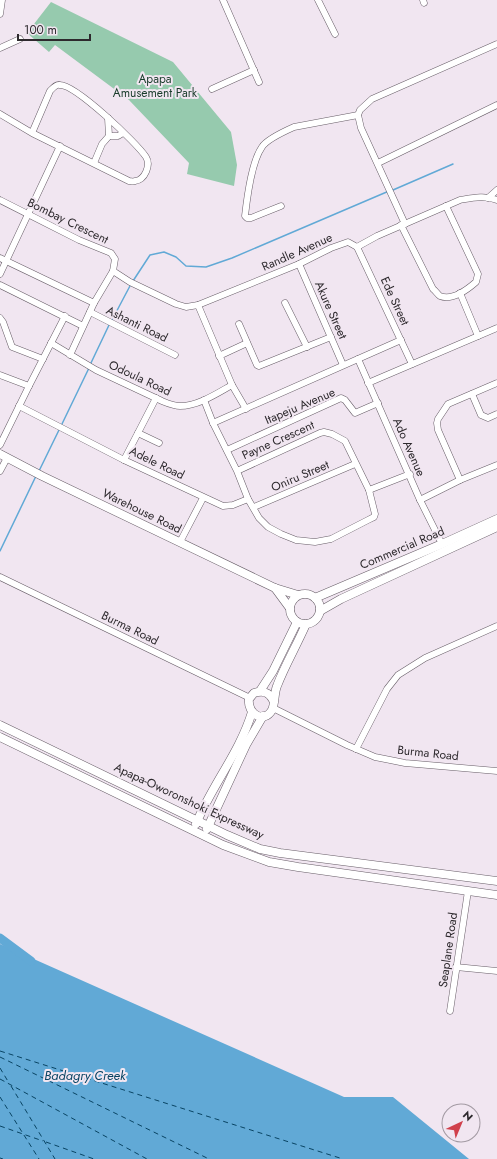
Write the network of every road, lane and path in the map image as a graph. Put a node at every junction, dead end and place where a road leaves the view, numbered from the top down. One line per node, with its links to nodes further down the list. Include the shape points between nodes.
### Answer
1 (2, 0): 4 (street)
2 (223, 0): 9 (street)
3 (318, 0): 5 (street)
4 (0, 14)
5 (336, 34)
6 (20, 39): 8 (street)
7 (497, 44): 14 (street, via 372,100)
8 (0, 48)
9 (254, 70): 10 (street); 11 (street)
10 (259, 82)
11 (212, 89)
12 (497, 105): 21 (street)
13 (0, 114): 16 (street)
14 (358, 115): 21 (street, via 361,128); 26 (street, via 294,127 263,146 258,154 248,192 245,216 251,218)
15 (108, 118): 16 (street, via 67,86 60,84 50,91); 17 (street); 18 (street)
16 (32, 133): 19 (street)
17 (124, 133): 18 (street); 20 (street, via 147,158 147,171 142,178 136,182 129,181)
18 (109, 136): 20 (street, via 102,144)
19 (60, 146): 20 (street); 28 (street)
20 (94, 163)
21 (378, 163): 29 (street)
22 (497, 190): 23 (street)
23 (488, 198): 25 (street); 27 (street, via 475,197)
24 (0, 200): 28 (street, Bombay Crescent)
25 (497, 200)
26 (281, 206)
27 (446, 206): 29 (street); 37 (street, via 478,274 476,282)
28 (28, 214): 32 (street); 34 (street, Bombay Crescent, via 111,253 115,259)
29 (403, 225): 30 (street); 37 (street, via 433,289 440,296)
30 (357, 247): 33 (street, Randle Avenue, via 348,242); 49 (street, Ede Street)
31 (0, 258): 32 (street)
32 (6, 261): 35 (street); 38 (street)
33 (299, 264): 40 (street, Randle Avenue); 48 (street, Akure Street)
34 (113, 271): 38 (street); 40 (street, Randle Avenue, via 176,304 186,307)
35 (0, 274)
36 (0, 285): 42 (street)
37 (460, 293): 47 (street)
38 (94, 303): 41 (street)
39 (285, 303): 52 (street)
40 (198, 305): 55 (street)
41 (90, 312): 45 (street); 53 (street, Ashanti Road)
42 (65, 316): 45 (street); 50 (street)
43 (0, 318): 56 (street, via 12,347)
44 (239, 324): 51 (street)
45 (83, 326): 54 (street)
46 (497, 328): 47 (street)
47 (478, 336): 58 (street)
48 (331, 337): 52 (street); 59 (street, Akure Street)
49 (401, 340): 57 (street); 58 (street, Ede Street)
50 (51, 343): 54 (street, Odoula Road); 56 (street)
51 (247, 343): 52 (street, via 259,366); 55 (street)
52 (307, 347)
53 (174, 354)
54 (70, 355): 66 (street, Odoula Road)
55 (219, 356): 63 (street)
56 (43, 359): 64 (street)
57 (358, 359): 59 (street); 61 (street, Ado Avenue)
58 (412, 364): 61 (street)
59 (343, 365): 70 (street)
60 (0, 375): 64 (street)
61 (368, 383): 68 (street, Ado Avenue)
62 (497, 384): 65 (street)
63 (232, 385): 67 (street, Odoula Road); 70 (street)
64 (29, 386): 69 (street)
65 (472, 394): 71 (street, via 481,415 488,418); 84 (street, via 448,404 437,423)
66 (156, 398): 67 (street, Odoula Road, via 179,406); 73 (street)
67 (204, 400): 72 (street)
68 (378, 403): 76 (street, Itapeju Avenue, via 355,413 341,398); 83 (street, Ado Avenue)
69 (20, 406): 75 (street); 78 (street, Adele Road)
70 (246, 409): 72 (street)
71 (497, 414)
72 (213, 423): 76 (street)
73 (138, 433): 74 (street); 78 (street)
74 (159, 442)
75 (0, 445)
76 (227, 450): 82 (street)
77 (3, 456): 81 (street); 92 (main road, Warehouse Road)
78 (124, 460): 86 (street, Adele Road)
79 (355, 464): 82 (street, Payne Crescent, via 345,441 324,432); 85 (street, Payne Crescent); 89 (street, Oniru Street)
80 (497, 465): 84 (street)
81 (0, 471)
82 (237, 471): 87 (street)
83 (410, 474): 85 (street); 88 (street, Ado Avenue)
84 (460, 480): 88 (street)
85 (369, 490): 89 (street, Payne Crescent, via 374,517 331,539 315,542 296,540 268,527 259,518)
86 (203, 498): 87 (street, Adele Road, via 223,506); 92 (street)
87 (248, 499): 89 (street)
88 (420, 500): 93 (street, Ado Avenue)
89 (254, 507)
90 (497, 519): 93 (main road, Commercial Road)
91 (497, 527): 99 (main road, Commercial Road)
92 (180, 542): 95 (main road, Warehouse Road)
93 (442, 544): 97 (main road, Commercial Road)
94 (0, 577): 104 (street, Burma Road)
95 (275, 588): 96 (main road, Warehouse Road); 98 (main road, Warehouse Road)
96 (298, 595): 97 (main road, via 306,594); 98 (main road)
97 (315, 598): 99 (main road)
98 (289, 607): 100 (main road, via 290,614)
99 (320, 611): 101 (main road, via 315,620)
100 (297, 622): 101 (main road); 103 (main road, via 273,671)
101 (306, 624): 105 (main road, via 276,687)
102 (497, 626): 110 (street, via 424,658 398,675 387,689)
103 (260, 691): 104 (main road); 105 (main road, via 268,693)
104 (250, 698): 106 (main road, via 248,704)
105 (273, 704): 107 (main road, via 271,712); 110 (street, Burma Road)
106 (252, 712): 107 (main road); 112 (main road, via 234,753)
107 (263, 716): 113 (main road, via 246,745)
108 (0, 725): 112 (main road, Apapa-Oworonshoki Expressway)
109 (0, 737): 114 (main road, Apapa-Oworonshoki Expressway)
110 (356, 749): 111 (street, Burma Road, via 375,757 405,762)
111 (497, 770)
112 (197, 820): 113 (main road, Apapa-Oworonshoki Expressway); 114 (main road)
113 (209, 826): 115 (main road); 116 (main road, Apapa-Oworonshoki Expressway, via 260,849 280,853)
114 (193, 831): 115 (main road, Apapa-Oworonshoki Expressway)
115 (204, 836): 117 (main road, Apapa-Oworonshoki Expressway, via 269,862)
116 (497, 881)
117 (468, 891): 118 (main road, Apapa-Oworonshoki Expressway); 119 (street, Seaplane Road)
118 (497, 895)
119 (456, 967): 120 (street); 121 (street, Seaplane Road)
120 (497, 971)
121 (450, 1011)

